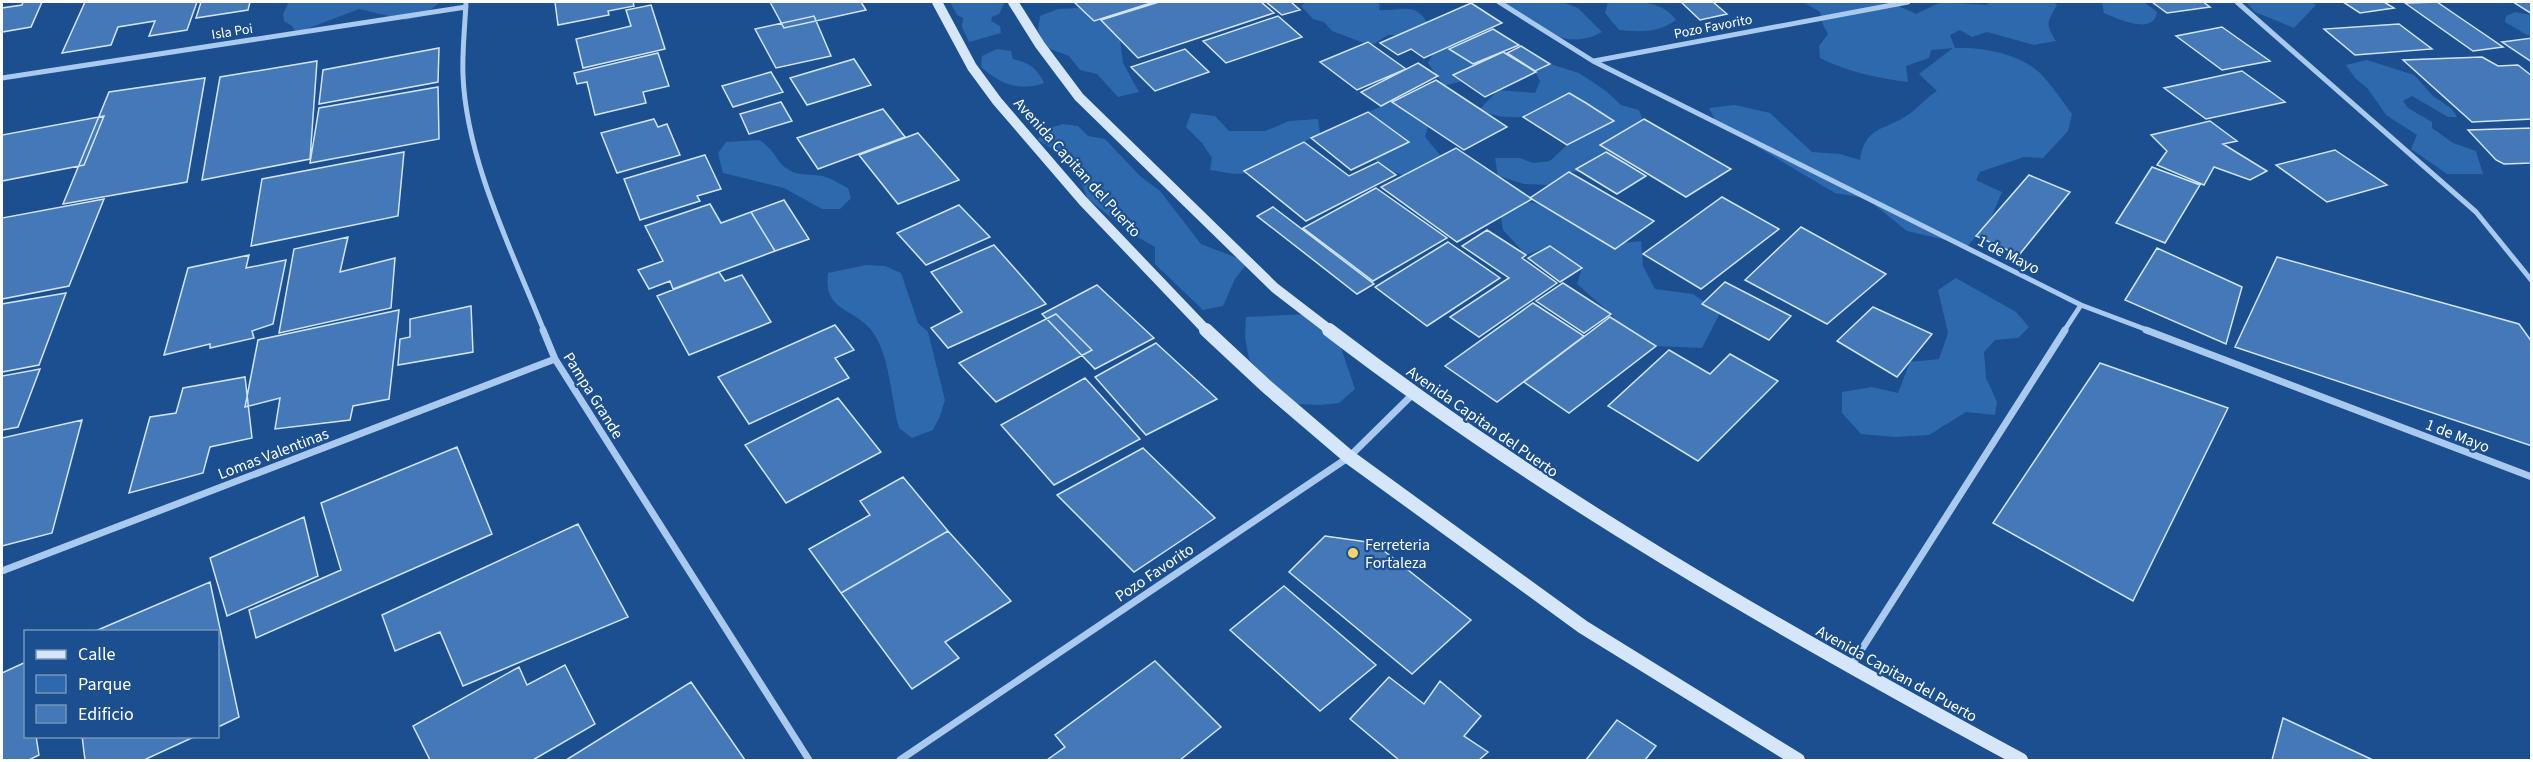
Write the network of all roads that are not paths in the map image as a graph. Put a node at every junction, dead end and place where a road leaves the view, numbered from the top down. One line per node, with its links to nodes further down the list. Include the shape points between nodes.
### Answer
1 (936, 2): 13 (street, Avenida Capitan del Puerto, via 972,67 997,101 1083,201 1212,336)
2 (1013, 2): 12 (street, Avenida Capitan del Puerto, via 1079,97 1275,288)
3 (1498, 2): 7 (street, 1 de Mayo)
4 (1908, 2): 7 (street, Pozo Favorito)
5 (2237, 2): 9 (street, via 2476,212)
6 (466, 4): 8 (street, Isla Poi); 11 (street, Pampa Grande, via 463,76 471,128 488,192)
7 (1593, 61): 10 (street, 1 de Mayo)
8 (2, 78)
9 (2532, 281)
10 (2081, 305): 14 (street, 1 de Mayo); 16 (street)
11 (555, 359): 15 (street, Lomas Valentinas); 17 (street, Pampa Grande)
12 (1413, 394): 13 (street, Pozo Favorito); 16 (street, Avenida Capitan del Puerto, via 1563,496)
13 (1349, 457): 18 (street, Pozo Favorito); 19 (street, Avenida Capitan del Puerto, via 1583,627)
14 (2532, 477)
15 (2, 571)
16 (1850, 668): 20 (street, Avenida Capitan del Puerto)
17 (809, 760)
18 (900, 760)
19 (1798, 760)
20 (2021, 760)

